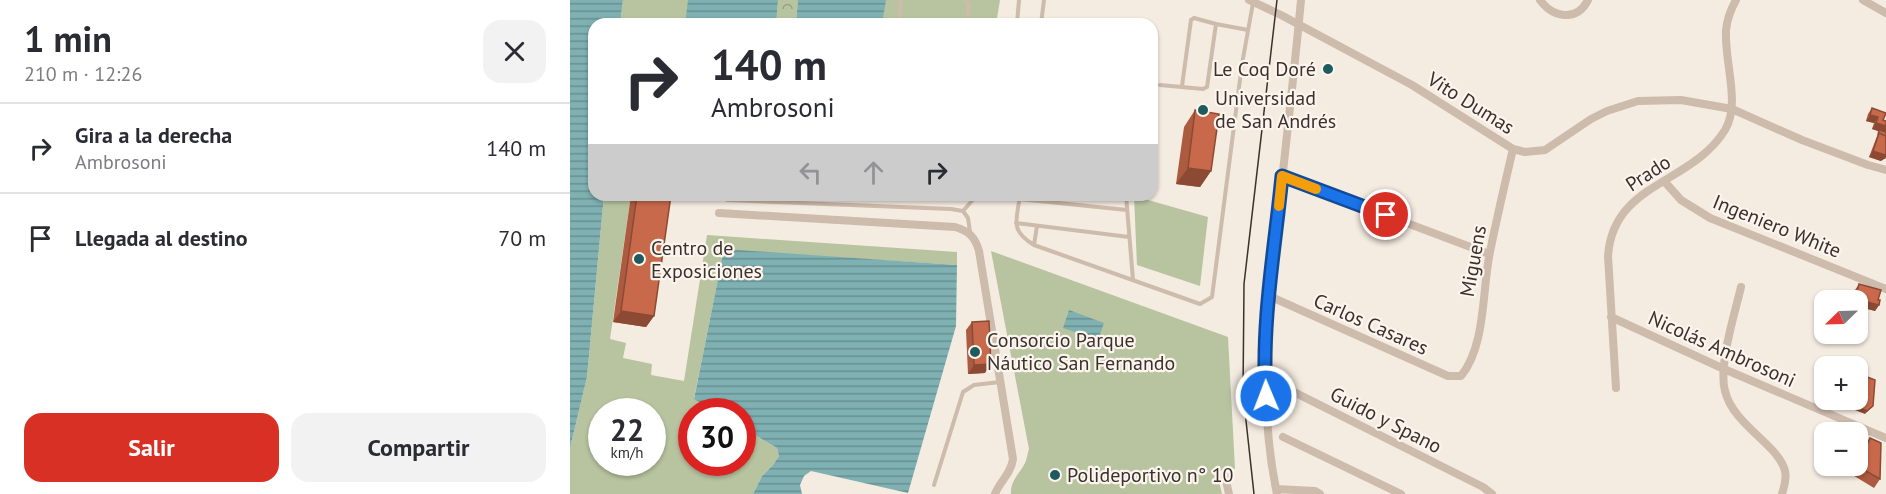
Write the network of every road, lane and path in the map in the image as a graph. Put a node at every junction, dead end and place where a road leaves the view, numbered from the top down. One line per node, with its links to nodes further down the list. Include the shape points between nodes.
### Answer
1 (900, 0): 12 (lane)
2 (965, 0): 13 (lane, via 969,5)
3 (1019, 0): 14 (lane)
4 (1044, 0): 15 (lane)
5 (1301, 0): 17 (street)
6 (1540, 0): 7 (street, via 1554,14 1564,15 1575,12)
7 (1588, 0)
8 (1736, 0): 21 (street, Prado, via 1726,30)
9 (1863, 0): 11 (street)
10 (1251, 1): 17 (street, Vito Dumas); 18 (lane)
11 (1886, 13)
12 (898, 18)
13 (967, 18)
14 (1018, 18)
15 (1042, 18)
16 (1216, 24): 18 (lane); 20 (lane, via 1207,87); 20 (lane, via 1198,18 1191,20)
17 (1299, 25): 22 (street, Vito Dumas, via 1412,85); 24 (street)
18 (1248, 30): 40 (lane, via 1212,297 1200,304)
19 (1161, 85): 20 (lane)
20 (1182, 86)
21 (1732, 109): 22 (street, Vito Dumas, via 1681,100 1638,101 1591,119 1545,150); 23 (street, Vito Dumas, via 1802,140); 25 (street, Prado, via 1726,129 1713,145)
22 (1513, 149): 39 (street, Miguens)
23 (1886, 170)
24 (1282, 176): 39 (street); 43 (street)
25 (1664, 181): 42 (street, Ingeniero White, via 1682,200 1710,218); 44 (street, Prado, via 1635,199 1613,227 1608,255)
26 (748, 201): 32 (lane)
27 (972, 201): 32 (lane)
28 (1019, 201): 34 (lane)
29 (1052, 201): 31 (lane)
30 (1126, 201): 31 (lane)
31 (1127, 210): 37 (lane)
32 (963, 211): 36 (lane)
33 (719, 213): 36 (street, via 955,226)
34 (1016, 223): 35 (lane); 38 (lane, via 1021,237)
35 (1037, 226): 37 (lane); 38 (lane)
36 (970, 233): 48 (street, via 979,251)
37 (1129, 237): 40 (lane)
38 (1034, 245): 40 (lane)
39 (1489, 254): 46 (street, Miguens, via 1476,345)
40 (1132, 280)
41 (1741, 286): 45 (street)
42 (1886, 289)
43 (1269, 296): 46 (street, Carlos Casares, via 1448,376); 47 (street)
44 (1611, 317): 45 (street, Nicolás Ambrosoni); 49 (street, Prado)
45 (1724, 369): 51 (street, Nicolás Ambrosoni); 60 (street, via 1724,388 1732,409 1777,456 1785,471)
46 (1461, 376)
47 (1264, 377): 54 (street); 59 (street, Guido y Spano)
48 (1001, 382): 53 (lane, via 974,385 963,392); 55 (street, via 1013,459 1010,472)
49 (1616, 388)
50 (1283, 437): 58 (street)
51 (1886, 438)
52 (1225, 476): 56 (street)
53 (934, 485)
54 (1277, 491): 57 (street)
55 (995, 494)
56 (1228, 494)
57 (1320, 494)
58 (1401, 494)
59 (1492, 494)
60 (1782, 494)

